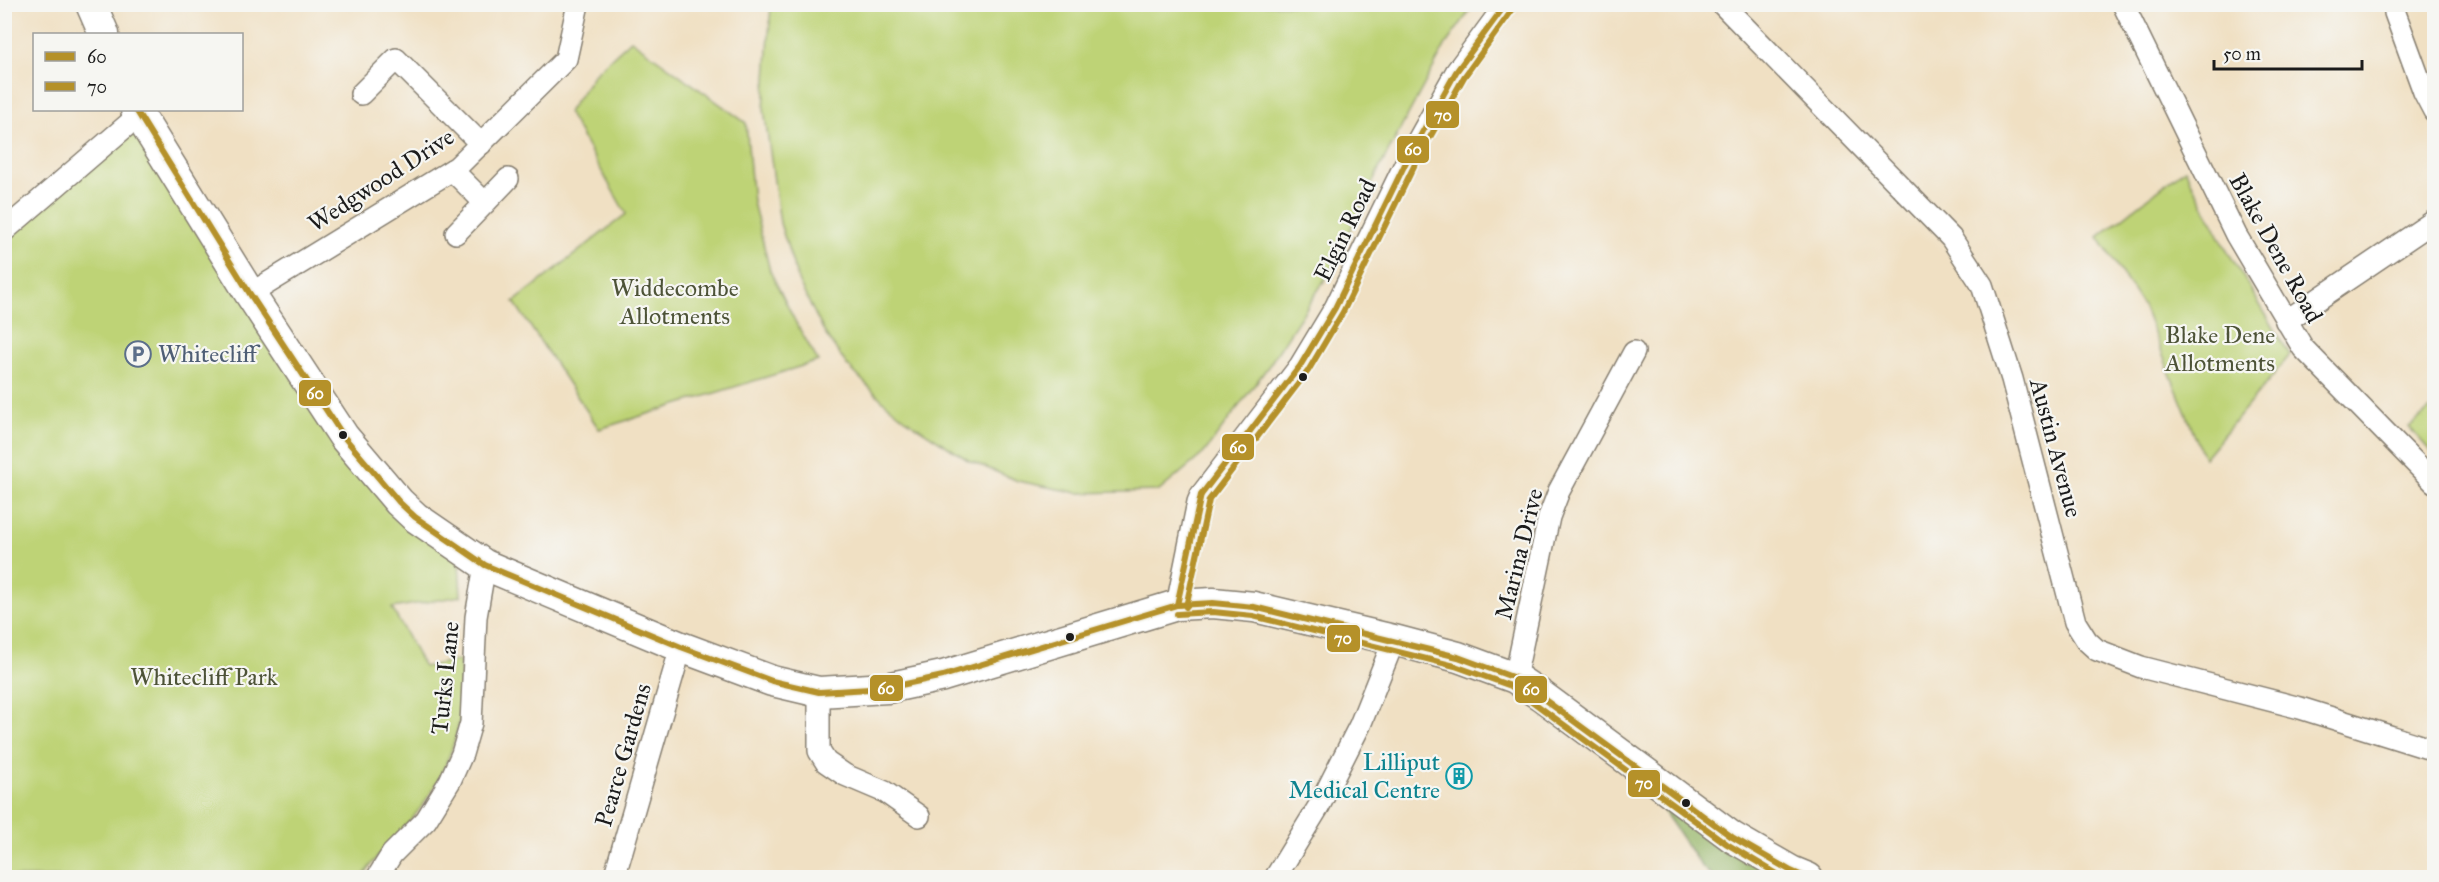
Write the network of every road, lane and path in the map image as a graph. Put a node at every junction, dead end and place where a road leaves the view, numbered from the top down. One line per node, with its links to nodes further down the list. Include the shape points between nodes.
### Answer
1 (91, 4): 7 (main road)
2 (578, 4): 11 (street, Wedgwood Drive, via 566,59)
3 (1506, 4): 23 (street, Elgin Road, via 1456,72 1408,158 1335,308 1300,366 1198,502)
4 (1722, 4): 28 (street, Austin Avenue, via 1951,238 1982,285 2012,379 2075,622 2087,641 2097,650 2141,667 2300,708)
5 (2123, 4): 19 (street, Blake Dene Road, via 2236,236)
6 (2396, 4): 9 (street, via 2395,13)
7 (104, 33)
8 (361, 94): 11 (street, via 396,59)
9 (2434, 111)
10 (137, 112): 16 (street); 18 (main road)
11 (482, 144): 12 (street, Wedgwood Drive)
12 (452, 170): 14 (street); 18 (street, Wedgwood Drive)
13 (508, 179): 14 (street)
14 (485, 203): 17 (street)
15 (2434, 221): 19 (street)
16 (4, 231)
17 (456, 233)
18 (250, 294): 22 (main road, via 344,437 399,502)
19 (2286, 321): 21 (street, Blake Dene Road, via 2303,348)
20 (1634, 352): 26 (street, Marina Drive, via 1559,491 1549,517)
21 (2434, 482)
22 (485, 565): 25 (main road); 30 (street, Turks Lane, via 476,617 471,723 462,754 426,820 392,854)
23 (1177, 606): 24 (main road, via 1213,603 1254,607); 27 (main road, via 943,676 887,688)
24 (1394, 640): 26 (main road); 32 (street, via 1360,725 1319,806)
25 (681, 647): 27 (main road, via 772,681); 31 (street, Pearce Gardens)
26 (1515, 678): 33 (main road, via 1732,837)
27 (819, 692): 29 (street, via 819,751 826,762 885,792)
28 (2434, 750)
29 (919, 816)
30 (377, 878)
31 (614, 878)
32 (1275, 878)
33 (1808, 878)

